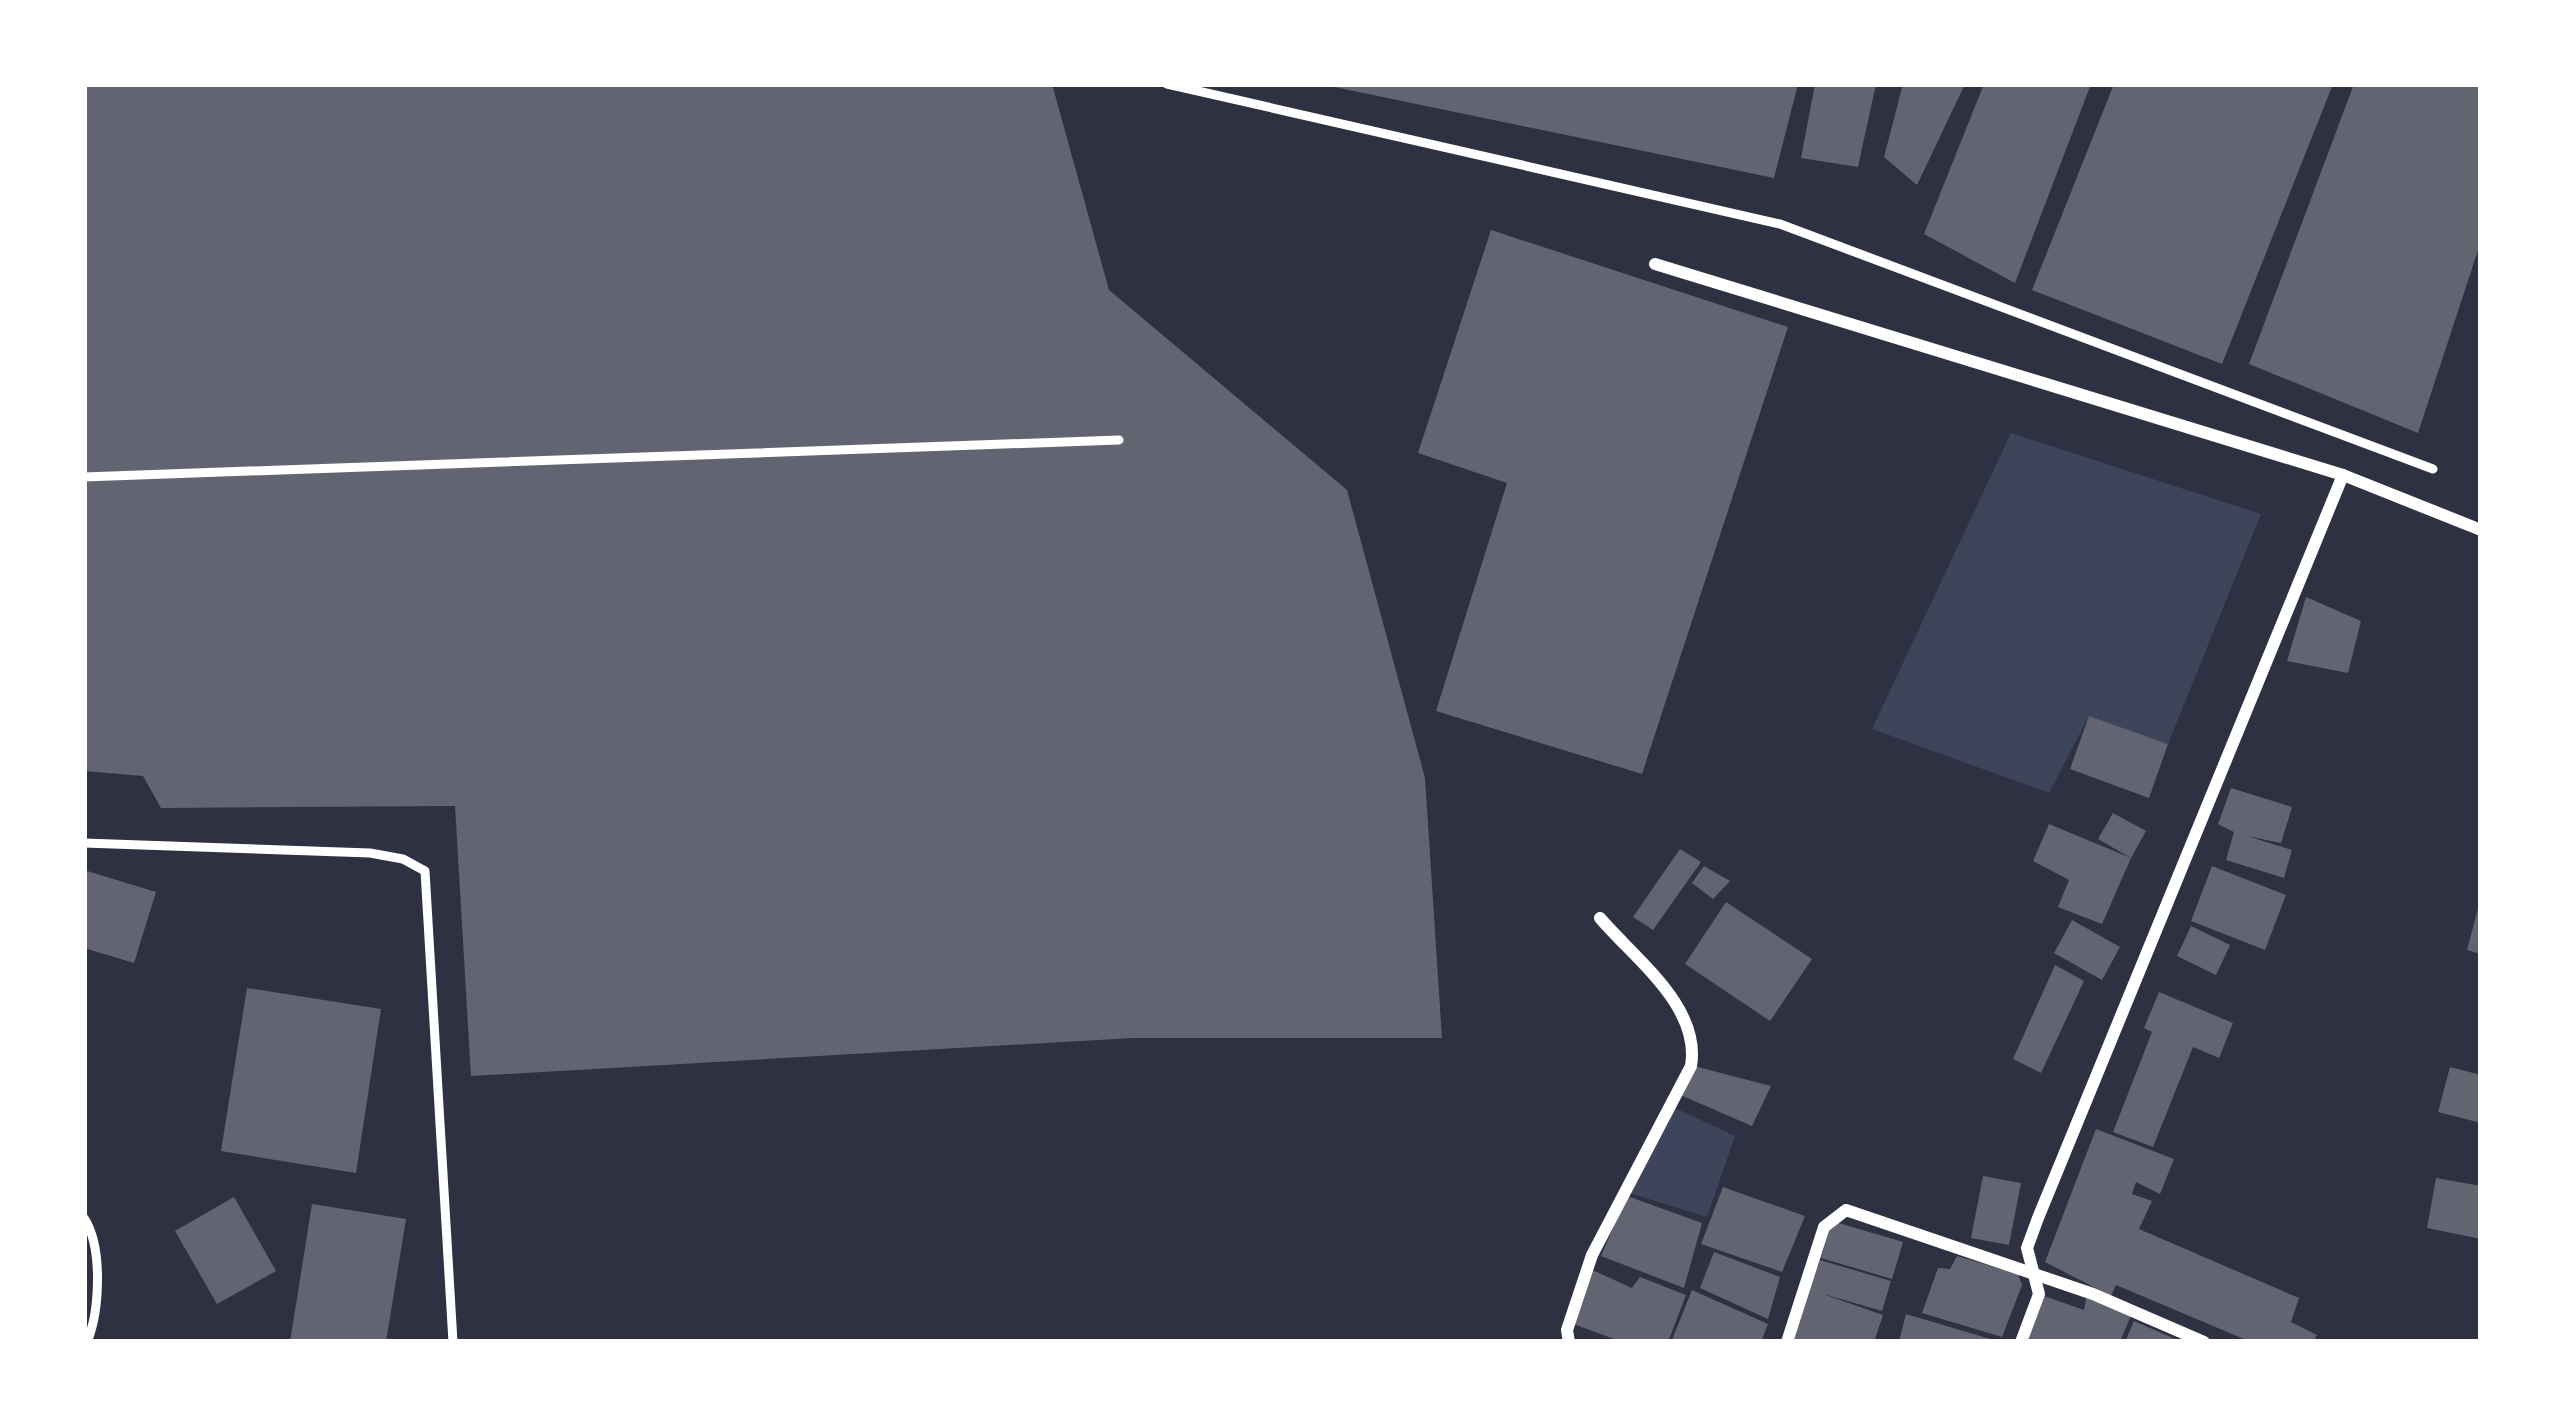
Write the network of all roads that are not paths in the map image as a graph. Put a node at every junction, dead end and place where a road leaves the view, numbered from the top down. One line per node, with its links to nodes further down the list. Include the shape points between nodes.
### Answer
1 (1167, 84): 4 (lane, via 1780,224)
2 (1655, 264): 5 (street)
3 (1119, 440): 6 (lane)
4 (2433, 469)
5 (2343, 475): 7 (street); 11 (street, via 2038,1218 2027,1248)
6 (84, 477)
7 (2481, 530)
8 (84, 843): 13 (lane, via 370,854 425,871)
9 (1600, 918): 14 (street, via 1686,1016 1695,1044 1691,1066 1592,1255)
10 (84, 1218): 12 (lane, via 94,1234)
11 (2034, 1274): 15 (street, via 1846,1210 1823,1227); 16 (street, via 2039,1294); 17 (street)
12 (87, 1342)
13 (453, 1342)
14 (1570, 1342)
15 (1787, 1342)
16 (2021, 1342)
17 (2204, 1342)

